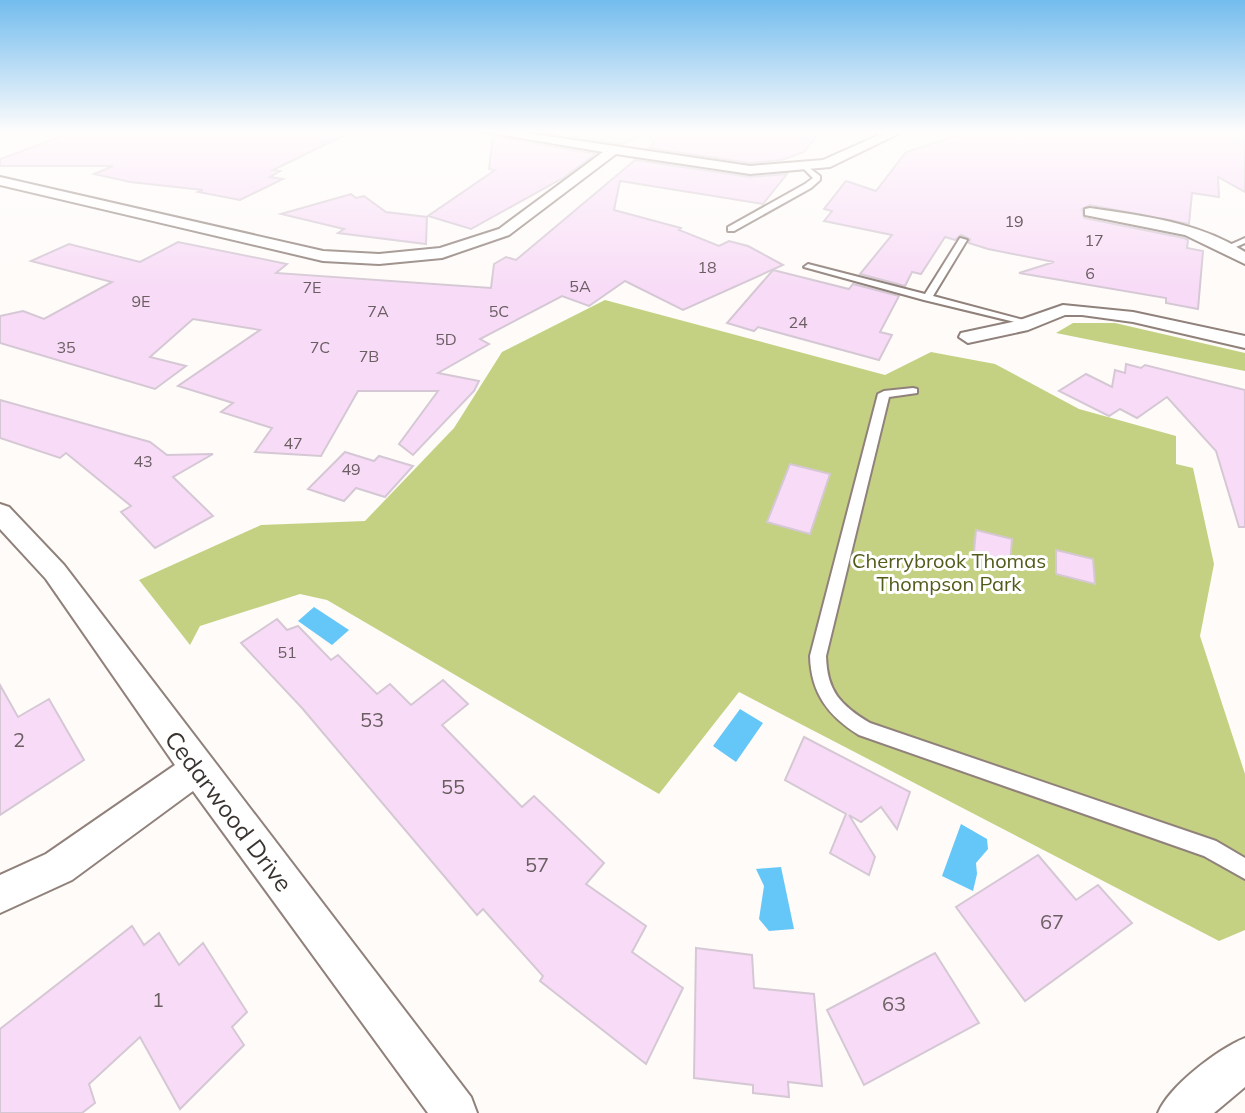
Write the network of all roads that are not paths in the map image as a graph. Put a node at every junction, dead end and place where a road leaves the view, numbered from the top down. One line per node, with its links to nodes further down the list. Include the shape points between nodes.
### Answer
1 (8, 183): 2 (street, via 323,256 379,259 442,253 504,232)
2 (569, 183)
3 (811, 183): 5 (lane)
4 (1090, 212): 8 (street, via 1196,234)
5 (731, 229)
6 (963, 240): 11 (lane)
7 (1245, 240): 8 (lane)
8 (1229, 247): 9 (street)
9 (1245, 259)
10 (808, 267): 11 (lane)
11 (927, 298): 12 (lane)
12 (1028, 324): 13 (street); 14 (street, via 1063,310 1100,311)
13 (968, 337)
14 (1245, 342)
15 (913, 391): 18 (lane, via 884,394 818,656 826,697 840,715 865,729 1209,848)
16 (0, 513): 17 (street, Cedarwood Drive, via 55,572)
17 (197, 769): 19 (street, via 59,867); 21 (street, Cedarwood Drive)
18 (1245, 869)
19 (0, 894)
20 (1245, 1059): 22 (street)
21 (455, 1113)
22 (1180, 1113)

